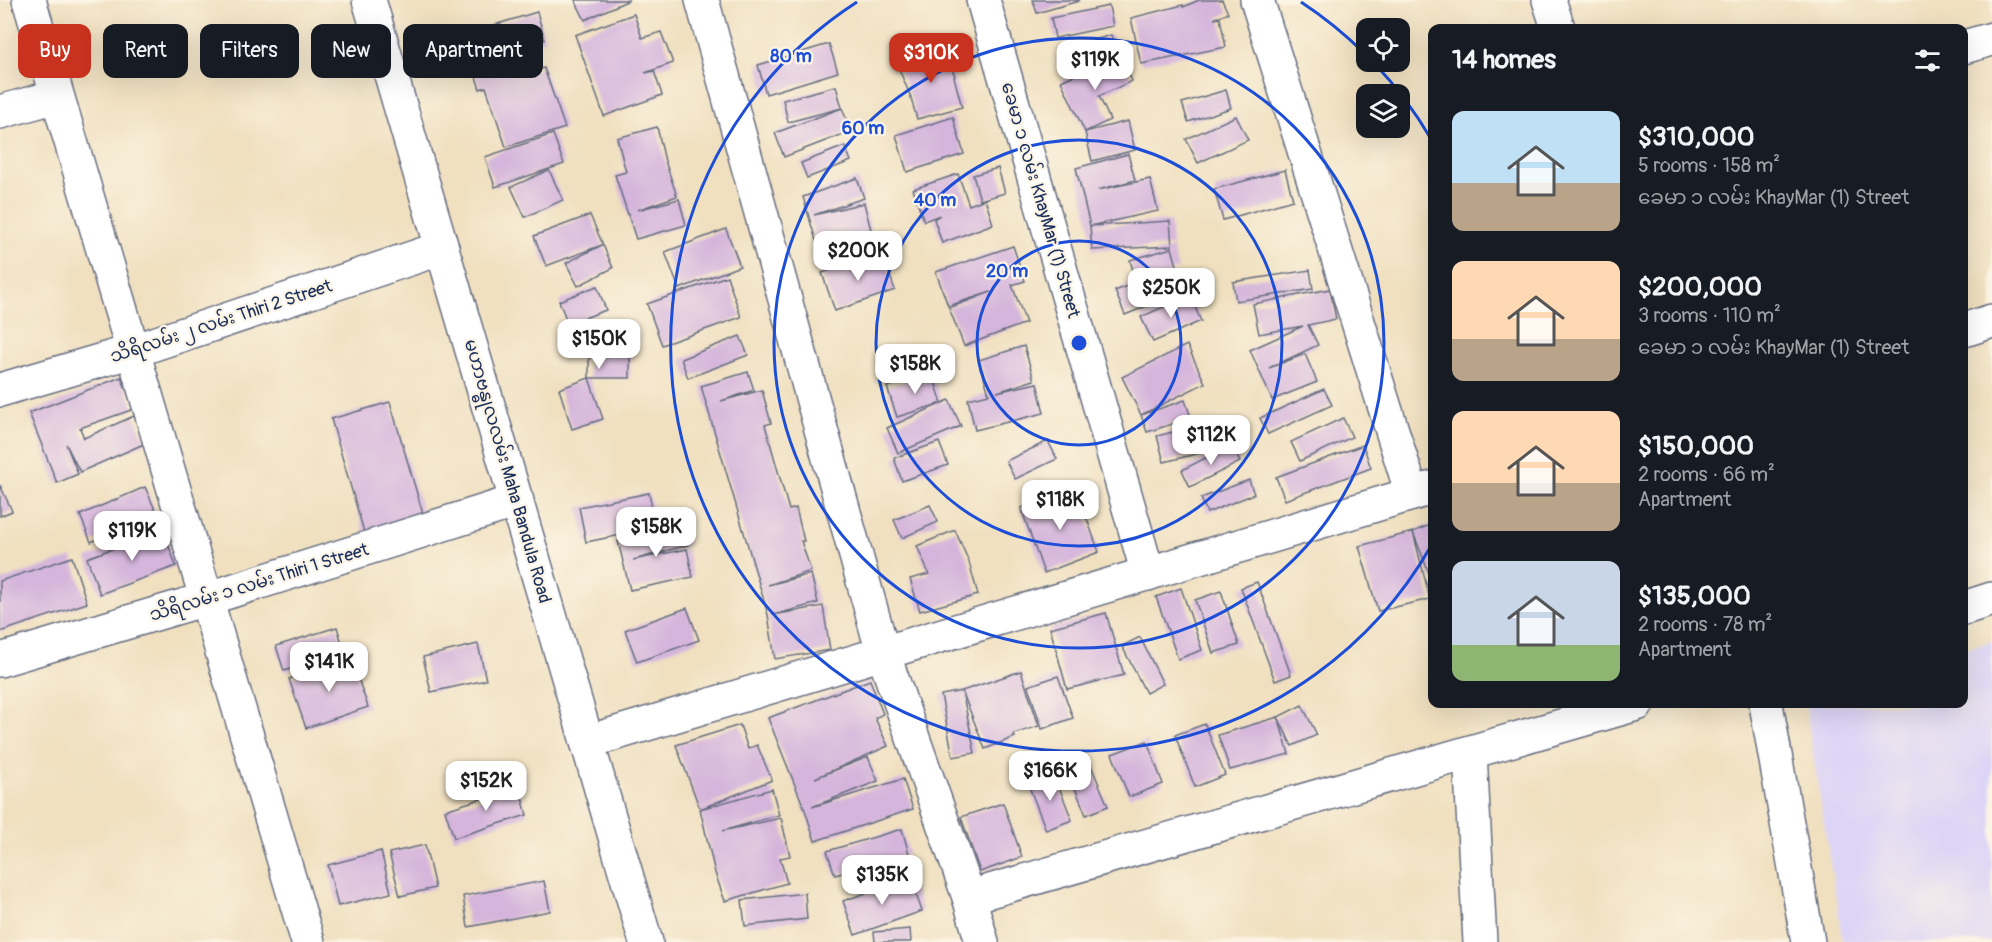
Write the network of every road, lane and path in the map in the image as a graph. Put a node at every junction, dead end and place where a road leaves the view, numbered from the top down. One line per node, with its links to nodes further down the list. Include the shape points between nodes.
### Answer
1 (29, 0): 10 (street)
2 (369, 0): 12 (street, မဟာဗန္ဓုလလမ်း Maha Bandula Road)
3 (702, 0): 23 (street)
4 (983, 0): 19 (street, ခေမာ ၁ လမ်း KhayMar (1) Street)
5 (1257, 0): 17 (street)
6 (1549, 0): 7 (street)
7 (1557, 24)
8 (1992, 39): 9 (street)
9 (1968, 46)
10 (57, 96): 11 (street); 15 (street)
11 (0, 112)
12 (442, 248): 15 (street, သိရိလမ်း ၂ လမ်း Thiri 2 Street); 18 (street, မဟာဗန္ဓုလလမ်း Maha Bandula Road)
13 (1992, 321): 14 (street)
14 (1968, 329)
15 (133, 351): 16 (street, သိရိလမ်း ၂ လမ်း Thiri 2 Street); 20 (street)
16 (0, 390)
17 (1422, 491): 19 (street)
18 (517, 501): 20 (street, သိရိလမ်း ၁ လမ်း Thiri 1 Street); 27 (street, မဟာဗန္ဓုလလမ်း Maha Bandula Road)
19 (1148, 574): 23 (street)
20 (206, 599): 24 (street, သိရိလမ်း ၁ လမ်း Thiri 1 Street); 30 (street)
21 (1992, 599): 22 (street)
22 (1968, 607)
23 (883, 653): 27 (street); 29 (street)
24 (0, 660)
25 (1623, 708): 28 (street)
26 (1767, 708): 34 (street)
27 (587, 741): 31 (street, မဟာဗန္ဓုလလမ်း Maha Bandula Road)
28 (1470, 753): 29 (street); 33 (street)
29 (969, 897): 32 (street)
30 (308, 942)
31 (646, 942)
32 (982, 942)
33 (1480, 942)
34 (1808, 942)

